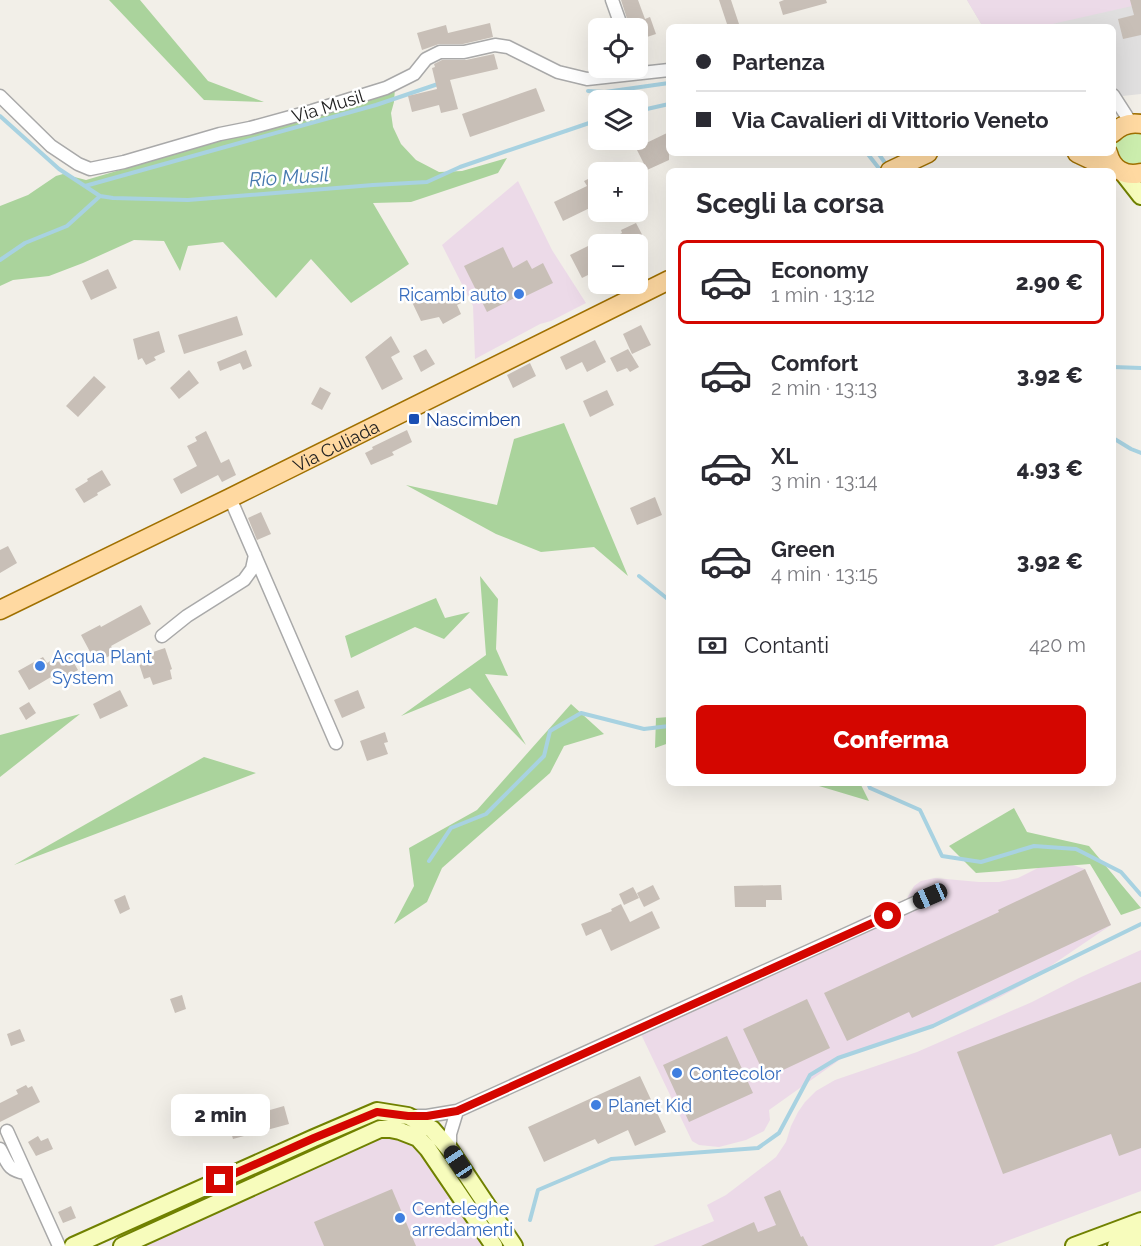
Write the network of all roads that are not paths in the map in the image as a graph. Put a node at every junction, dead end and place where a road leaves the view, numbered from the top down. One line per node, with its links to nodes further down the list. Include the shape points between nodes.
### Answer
1 (612, 0): 2 (street)
2 (618, 18)
3 (666, 70): 4 (street, Via Musil)
4 (648, 71)
5 (593, 78): 6 (street, Via Musil, via 558,72 508,47 441,52 426,59 414,74 386,88 90,169 51,146)
6 (0, 96)
7 (1116, 98): 8 (street)
8 (1137, 123): 9 (main road)
9 (1116, 130)
10 (1083, 156): 11 (main road)
11 (1123, 167): 12 (street)
12 (1141, 196)
13 (666, 281): 14 (main road, Via Culiada)
14 (230, 498): 15 (street); 16 (main road, Via Culiada)
15 (255, 555): 17 (street, via 244,580); 18 (street)
16 (0, 610)
17 (162, 636)
18 (336, 743)
19 (930, 896): 20 (street)
20 (457, 1111): 21 (street); 24 (street)
21 (408, 1116): 24 (street, via 432,1129); 29 (street, via 377,1112)
22 (7, 1131): 25 (street)
23 (0, 1149): 25 (street, via 9,1166)
24 (450, 1150): 32 (street)
25 (25, 1173): 28 (street)
26 (1141, 1221): 33 (street)
27 (1141, 1237): 34 (street)
28 (58, 1246)
29 (73, 1246)
30 (122, 1246): 31 (street, via 380,1130 390,1129 418,1138 428,1149)
31 (494, 1246)
32 (514, 1246)
33 (1074, 1246)
34 (1116, 1246)

